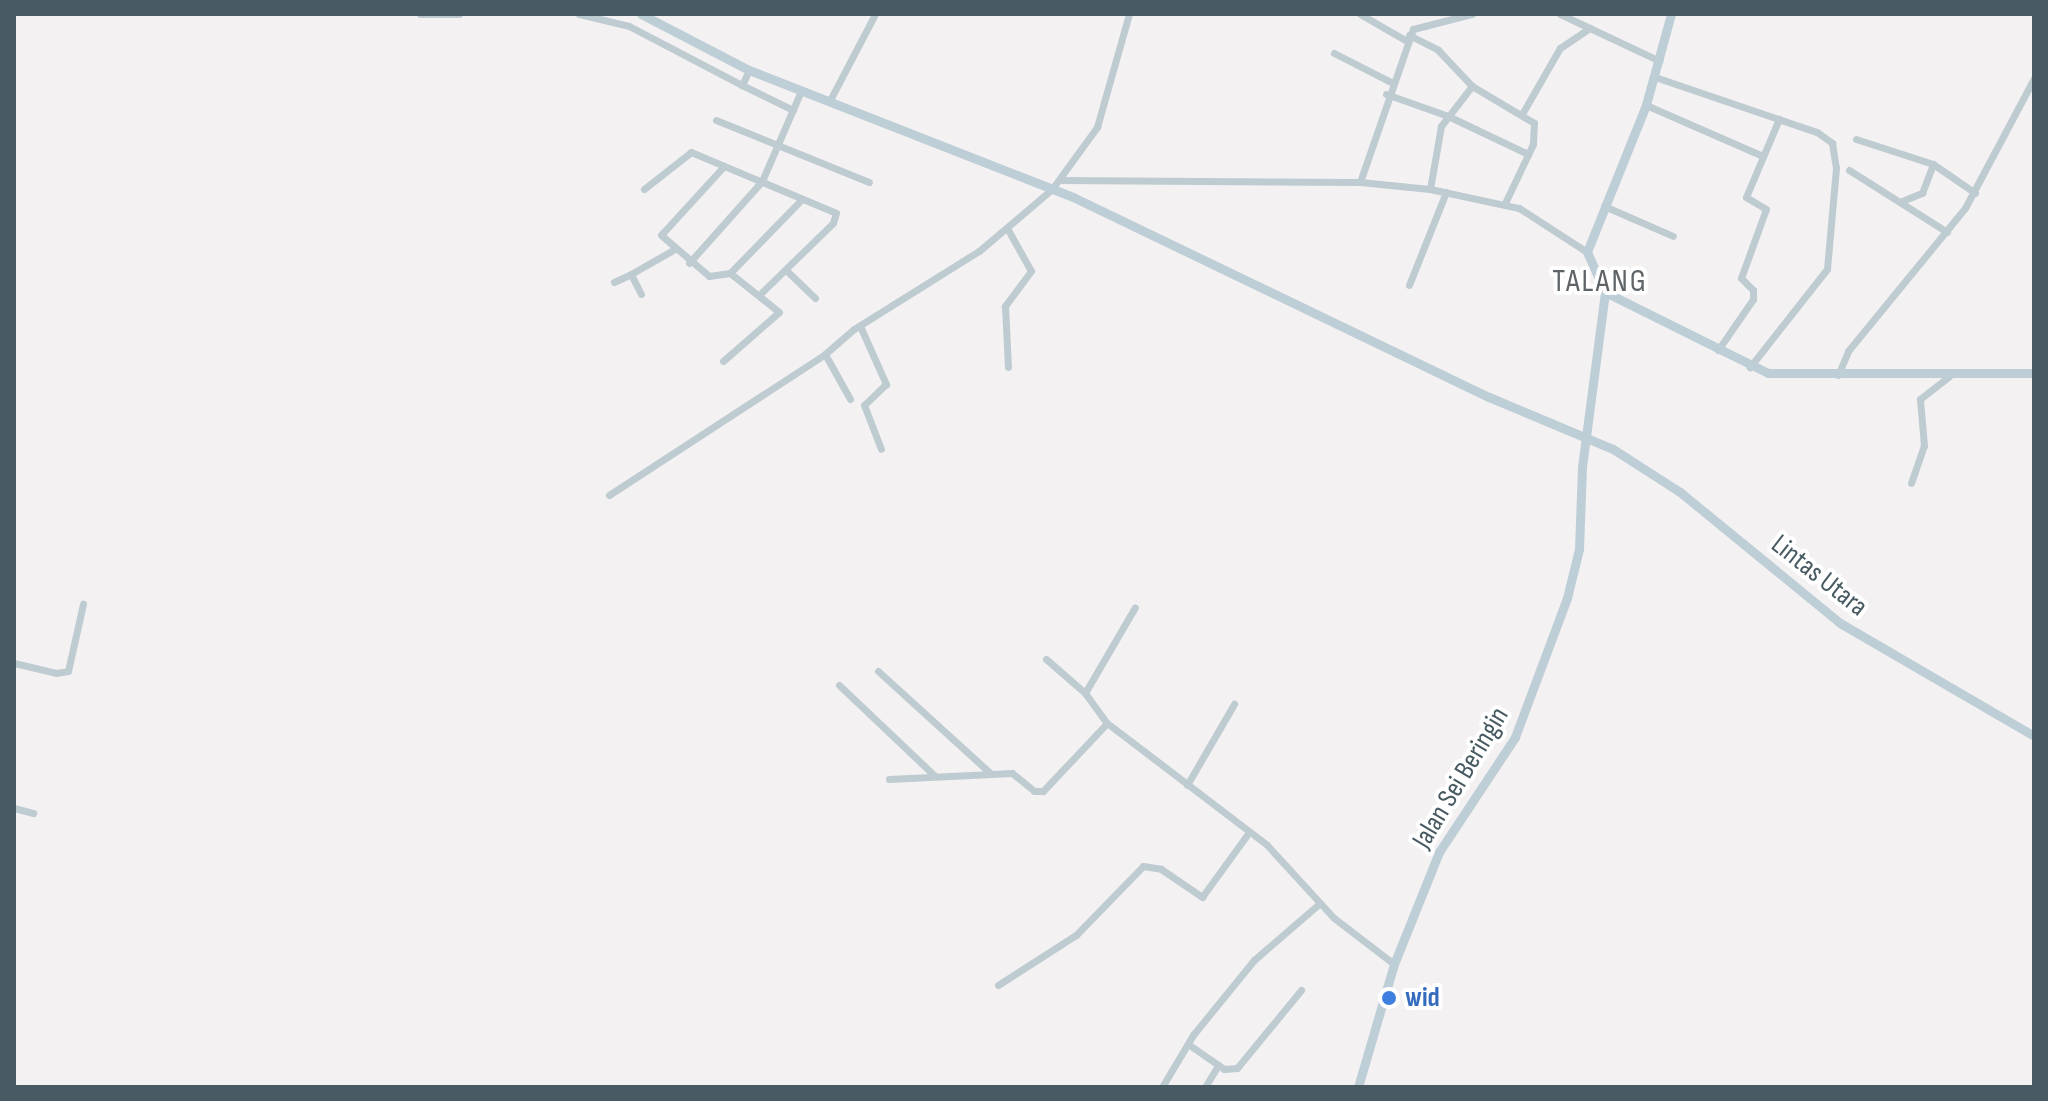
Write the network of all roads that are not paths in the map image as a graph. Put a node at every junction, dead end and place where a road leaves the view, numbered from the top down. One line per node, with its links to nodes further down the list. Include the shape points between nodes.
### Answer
1 (420, 14): 2 (street)
2 (459, 14)
3 (579, 14): 19 (street, via 629,26)
4 (641, 14): 15 (street, Lintas Utara)
5 (875, 14): 23 (street)
6 (1129, 14): 37 (street, via 1097,127)
7 (1360, 14): 12 (street)
8 (1472, 14): 12 (street, via 1418,27)
9 (1560, 14): 11 (street)
10 (1671, 14): 14 (street)
11 (1590, 28): 14 (street); 26 (street, via 1560,48)
12 (1408, 38): 18 (street); 20 (street, via 1438,50)
13 (1334, 53): 18 (street)
14 (1660, 61): 16 (street)
15 (749, 70): 19 (street); 21 (street, Lintas Utara)
16 (1655, 77): 24 (street); 28 (street)
17 (2034, 78): 45 (street)
18 (1391, 82): 22 (street)
19 (742, 85): 25 (street)
20 (1472, 86): 26 (street); 27 (street)
21 (801, 91): 23 (street, Lintas Utara); 25 (street)
22 (1386, 94): 27 (street); 40 (street)
23 (829, 102): 42 (street, Lintas Utara)
24 (1646, 105): 33 (street); 49 (street)
25 (793, 110): 31 (street)
26 (1522, 114): 32 (street, via 1536,129)
27 (1448, 116): 32 (street); 43 (street, via 1436,138)
28 (1779, 119): 33 (street); 70 (street, via 1832,143 1836,168 1830,256 1819,281)
29 (716, 120): 31 (street)
30 (1856, 139): 34 (street)
31 (778, 146): 38 (street); 39 (street)
32 (1528, 154): 48 (street)
33 (1763, 156): 66 (street, via 1746,197 1766,211 1741,278 1753,290 1753,299)
34 (1933, 164): 45 (street); 47 (street, via 1922,193)
35 (724, 166): 38 (street); 41 (street, via 687,153); 53 (street, via 661,233)
36 (1849, 170): 47 (street)
37 (1060, 180): 40 (street); 42 (street)
38 (762, 181): 46 (street); 55 (street)
39 (869, 182)
40 (1360, 182): 43 (street)
41 (644, 189)
42 (1052, 189): 50 (street); 75 (street, Lintas Utara)
43 (1430, 189): 44 (street)
44 (1446, 192): 48 (street); 60 (street)
45 (1975, 193): 51 (street)
46 (802, 199): 56 (street, via 837,217); 57 (street)
47 (1902, 201): 51 (street)
48 (1505, 203): 54 (street, via 1536,216)
49 (1604, 206): 52 (street); 54 (street)
50 (1007, 228): 65 (street); 69 (street, via 1031,271 1005,306)
51 (1947, 232): 72 (street, via 1848,351)
52 (1673, 236)
53 (673, 250): 55 (street); 58 (street)
54 (1587, 252): 61 (street)
55 (689, 263): 57 (street, via 717,278)
56 (787, 271): 62 (street); 64 (street)
57 (730, 273): 62 (street)
58 (631, 274): 59 (street); 63 (street)
59 (614, 282)
60 (1409, 285)
61 (1605, 292): 66 (street); 75 (street, Jalan Sei Beringin)
62 (761, 293): 68 (street, via 778,316)
63 (641, 294)
64 (815, 298)
65 (860, 326): 67 (street); 76 (street, via 886,384 864,405)
66 (1718, 350): 70 (street)
67 (825, 354): 74 (street); 78 (street)
68 (723, 361)
69 (1008, 367)
70 (1750, 367): 72 (street)
71 (2034, 373): 73 (street)
72 (1838, 375): 73 (street)
73 (1949, 376): 77 (street, via 1920,399 1924,446)
74 (850, 399)
75 (1586, 439): 88 (street, Lintas Utara, via 1613,449 1680,492 1849,629); 97 (street, Jalan Sei Beringin, via 1578,559 1527,711 1449,832)
76 (881, 449)
77 (1911, 483)
78 (609, 495)
79 (83, 604): 82 (street, via 68,671)
80 (1135, 607): 85 (street)
81 (1046, 659): 85 (street)
82 (14, 663)
83 (878, 671): 89 (street)
84 (839, 685): 90 (street)
85 (1085, 693): 87 (street)
86 (1234, 704): 92 (street)
87 (1107, 723): 89 (street, via 1043,791 1034,791 1015,773); 92 (street)
88 (2034, 736)
89 (990, 773): 90 (street)
90 (935, 776): 91 (street)
91 (889, 779)
92 (1187, 785): 95 (street)
93 (14, 808): 94 (street)
94 (33, 813)
95 (1249, 832): 96 (street, via 1284,859); 98 (street, via 1202,897 1161,869 1143,866 1076,935)
96 (1320, 903): 97 (street); 100 (street, via 1254,960)
97 (1394, 964): 104 (street, Jalan Sei Beringin)
98 (998, 985)
99 (1301, 990): 101 (street, via 1237,1068 1230,1071)
100 (1188, 1044): 101 (street); 102 (street)
101 (1218, 1065): 103 (street)
102 (1162, 1087)
103 (1205, 1087)
104 (1358, 1087)

